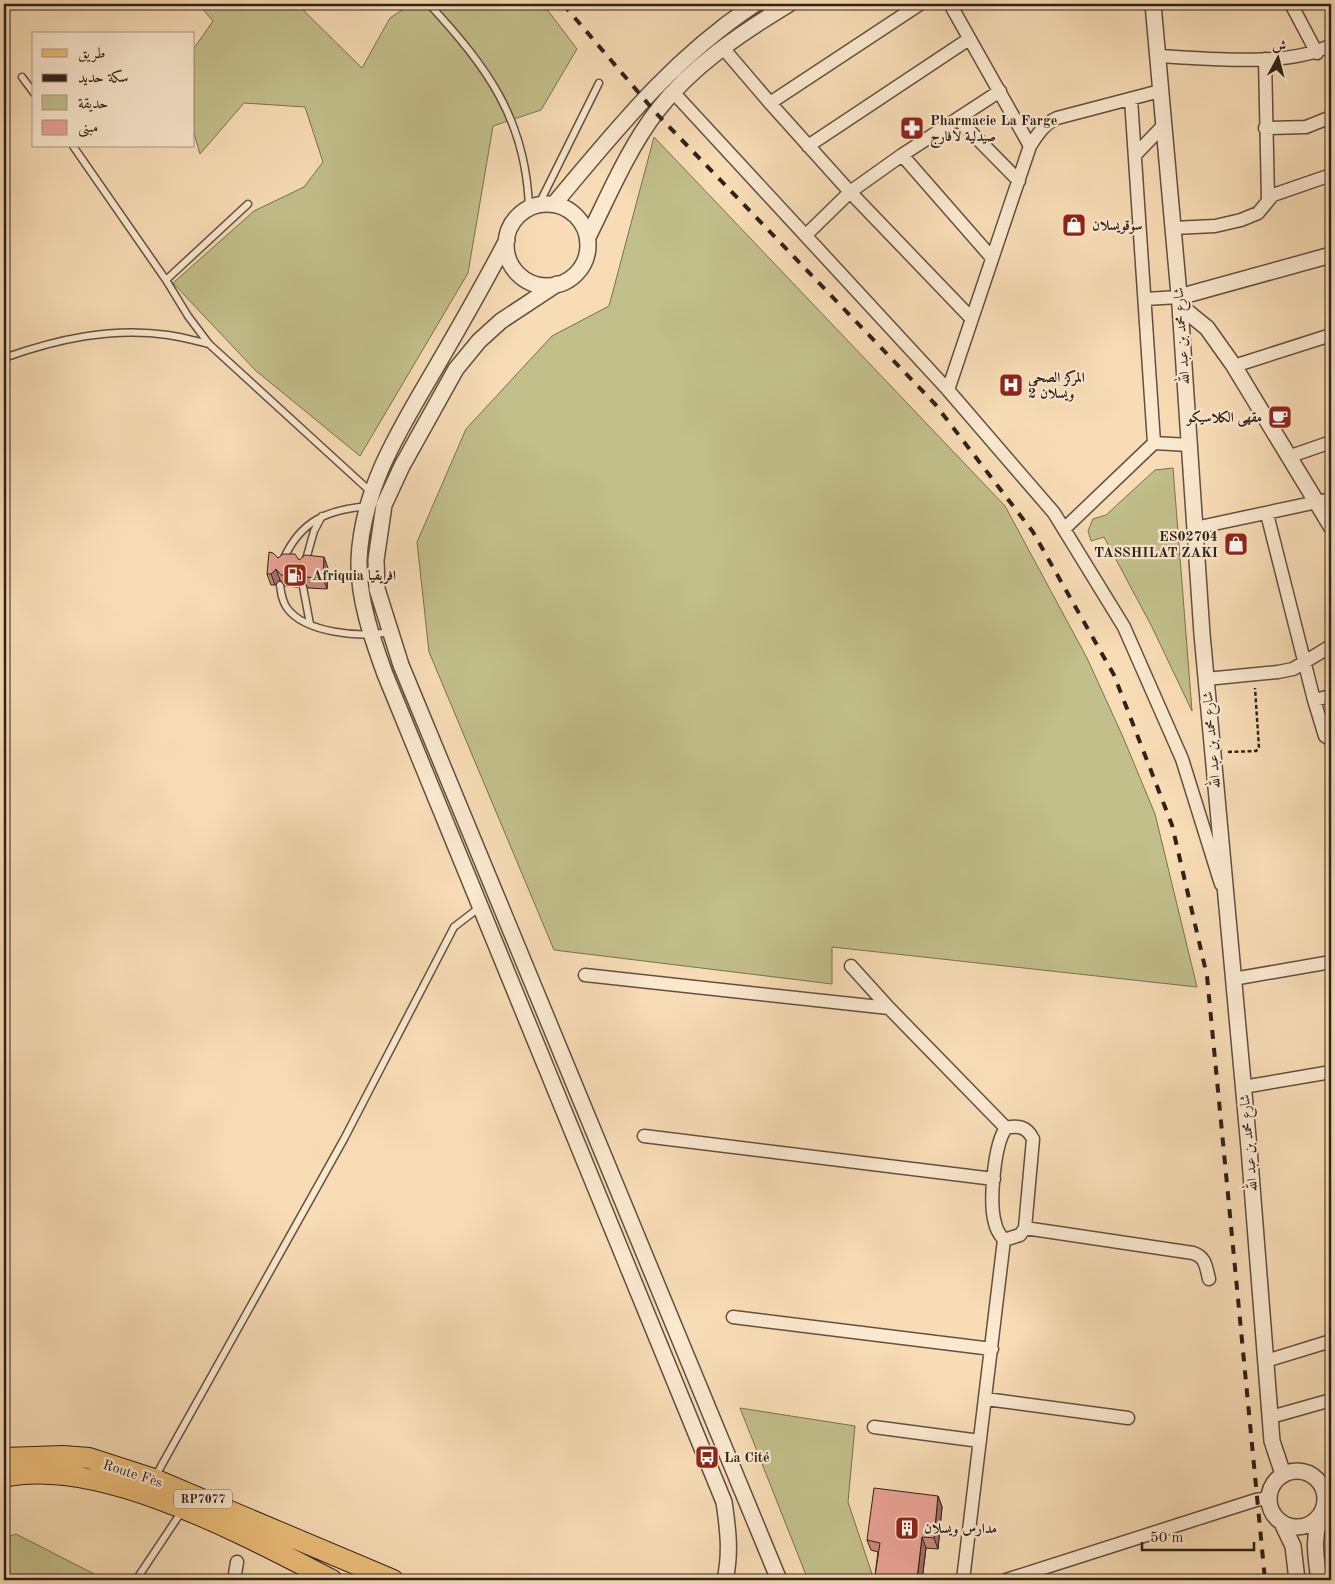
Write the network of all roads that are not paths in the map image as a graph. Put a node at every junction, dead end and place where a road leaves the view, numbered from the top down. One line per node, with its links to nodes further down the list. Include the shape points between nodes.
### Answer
1 (429, 4): 36 (lane, via 481,63 501,98)
2 (755, 4): 36 (street, via 720,28 670,71)
3 (789, 4): 10 (street)
4 (920, 4): 21 (street)
5 (950, 4): 8 (street)
6 (1153, 4): 12 (street, شارع محمد بن عبد الله)
7 (1291, 4): 11 (street)
8 (969, 39): 17 (street); 26 (street)
9 (1331, 45): 11 (street)
10 (722, 48): 19 (street); 21 (street)
11 (1317, 53): 13 (street)
12 (1157, 56): 13 (street); 18 (street, شارع محمد بن عبد الله)
13 (1265, 59): 25 (street)
14 (22, 77): 16 (lane)
15 (599, 83): 36 (lane)
16 (32, 90)
17 (1000, 91): 23 (street); 27 (street)
18 (1160, 91): 20 (street); 24 (street, شارع محمد بن عبد الله)
19 (673, 92): 38 (street); 39 (street, via 636,145)
20 (1131, 99): 27 (street, via 1047,122); 30 (street)
21 (770, 103): 26 (street)
22 (1331, 117): 25 (street, via 1306,126)
23 (958, 119): 29 (street); 32 (street)
24 (1162, 128): 30 (street); 37 (street, شارع محمد بن عبد الله)
25 (1265, 128): 34 (street)
26 (808, 146): 33 (street)
27 (1030, 146): 32 (street)
28 (74, 148): 43 (lane)
29 (902, 155): 33 (street); 42 (street)
30 (1135, 155): 45 (street)
31 (1331, 176): 34 (street, via 1279,192)
32 (1019, 181): 42 (street)
33 (850, 192): 38 (street); 47 (street)
34 (1268, 200): 37 (street, via 1258,213 1241,220 1215,226)
35 (248, 204): 43 (lane)
36 (541, 206): 39 (street, via 566,208 576,215); 40 (street, via 514,221)
37 (1173, 228): 46 (street, شارع محمد بن عبد الله)
38 (806, 235): 52 (street)
39 (588, 237): 44 (street, via 586,256 578,272)
40 (507, 240): 44 (street, via 507,253 520,275 544,285); 57 (street, via 386,454)
41 (1331, 254): 46 (street)
42 (992, 258): 47 (street)
43 (166, 280): 49 (lane)
44 (557, 284): 59 (street, via 501,321 456,369)
45 (1145, 299): 46 (street); 54 (street)
46 (1179, 302): 51 (street, via 1207,328); 55 (street, شارع محمد بن عبد الله)
47 (971, 318): 52 (street)
48 (1331, 335): 51 (street)
49 (209, 344): 50 (lane, via 168,335 83,335); 57 (lane)
50 (4, 358)
51 (1234, 366): 56 (street)
52 (948, 390): 64 (street, via 1054,513)
53 (1331, 442): 56 (street)
54 (1154, 443): 55 (street); 64 (street)
55 (1189, 445): 63 (street, شارع محمد بن عبد الله)
56 (1288, 457): 58 (street)
57 (369, 499): 59 (lane); 61 (lane); 71 (street, via 359,560 362,593)
58 (1324, 500): 60 (street); 62 (street)
59 (384, 505): 70 (street, via 376,560 377,588)
60 (1268, 514): 63 (street); 73 (street)
61 (323, 515): 65 (lane, via 298,535); 66 (lane, via 314,531)
62 (1331, 526)
63 (1195, 528): 74 (street, شارع محمد بن عبد الله)
64 (1064, 529): 78 (street, via 1124,628 1182,759)
65 (282, 564)
66 (304, 566)
67 (280, 585): 69 (lane, via 287,608)
68 (303, 587): 69 (lane)
69 (310, 624): 71 (lane)
70 (389, 632): 71 (lane); 118 (street, via 499,906)
71 (372, 636): 79 (street)
72 (1331, 646): 73 (street)
73 (1304, 663): 74 (street, via 1278,672); 76 (street)
74 (1206, 679): 78 (street, شارع محمد بن عبد الله)
75 (1331, 696): 76 (street)
76 (1314, 700): 77 (street, via 1325,736)
77 (1331, 740)
78 (1226, 901): 83 (street, شارع محمد بن عبد الله)
79 (480, 907): 106 (lane, via 454,927 339,1148); 117 (street, via 724,1502 729,1552)
80 (1331, 962): 83 (street)
81 (851, 966): 84 (street)
82 (585, 975): 84 (street)
83 (1233, 979): 86 (street, شارع محمد بن عبد الله)
84 (889, 1008): 87 (street)
85 (1331, 1072): 86 (street)
86 (1243, 1087): 96 (street, شارع محمد بن عبد الله)
87 (1006, 1128): 89 (street, via 1000,1136); 90 (street, via 1023,1127 1033,1139)
88 (644, 1136): 89 (street)
89 (994, 1179): 91 (street, via 994,1223)
90 (1025, 1228): 91 (street, via 1020,1235); 92 (street, via 1200,1255 1205,1261)
91 (1004, 1240): 95 (street)
92 (1209, 1279)
93 (734, 1317): 95 (street)
94 (1331, 1341): 96 (street)
95 (992, 1349): 97 (street)
96 (1266, 1361): 99 (street, شارع محمد بن عبد الله)
97 (986, 1399): 100 (street); 102 (street)
98 (1331, 1400): 99 (street)
99 (1271, 1417): 104 (street, شارع محمد بن عبد الله, via 1272,1441)
100 (1128, 1418)
101 (874, 1427): 102 (street)
102 (980, 1441): 119 (street)
103 (4, 1458): 106 (main road, Route Fès / RP7077, via 89,1458)
104 (1283, 1474): 107 (street, via 1300,1470 1308,1472); 108 (street, via 1272,1486)
105 (4, 1477): 109 (main road, Route Fès / RP7077, via 47,1472 84,1477)
106 (154, 1479): 116 (main road, Route Fès / RP7077)
107 (1328, 1489): 110 (street)
108 (1269, 1498): 111 (street, via 1271,1510); 120 (street, via 1247,1502)
109 (182, 1510): 113 (lane); 115 (main road, Route Fès / RP7077, via 254,1540)
110 (1322, 1514): 111 (street, via 1308,1525 1299,1527); 122 (street, via 1315,1543)
111 (1282, 1523): 121 (street, via 1293,1546)
112 (237, 1562): 114 (street)
113 (136, 1580)
114 (234, 1580)
115 (332, 1580)
116 (393, 1580)
117 (724, 1580)
118 (779, 1580)
119 (963, 1580)
120 (1006, 1580)
121 (1297, 1580)
122 (1319, 1580)

